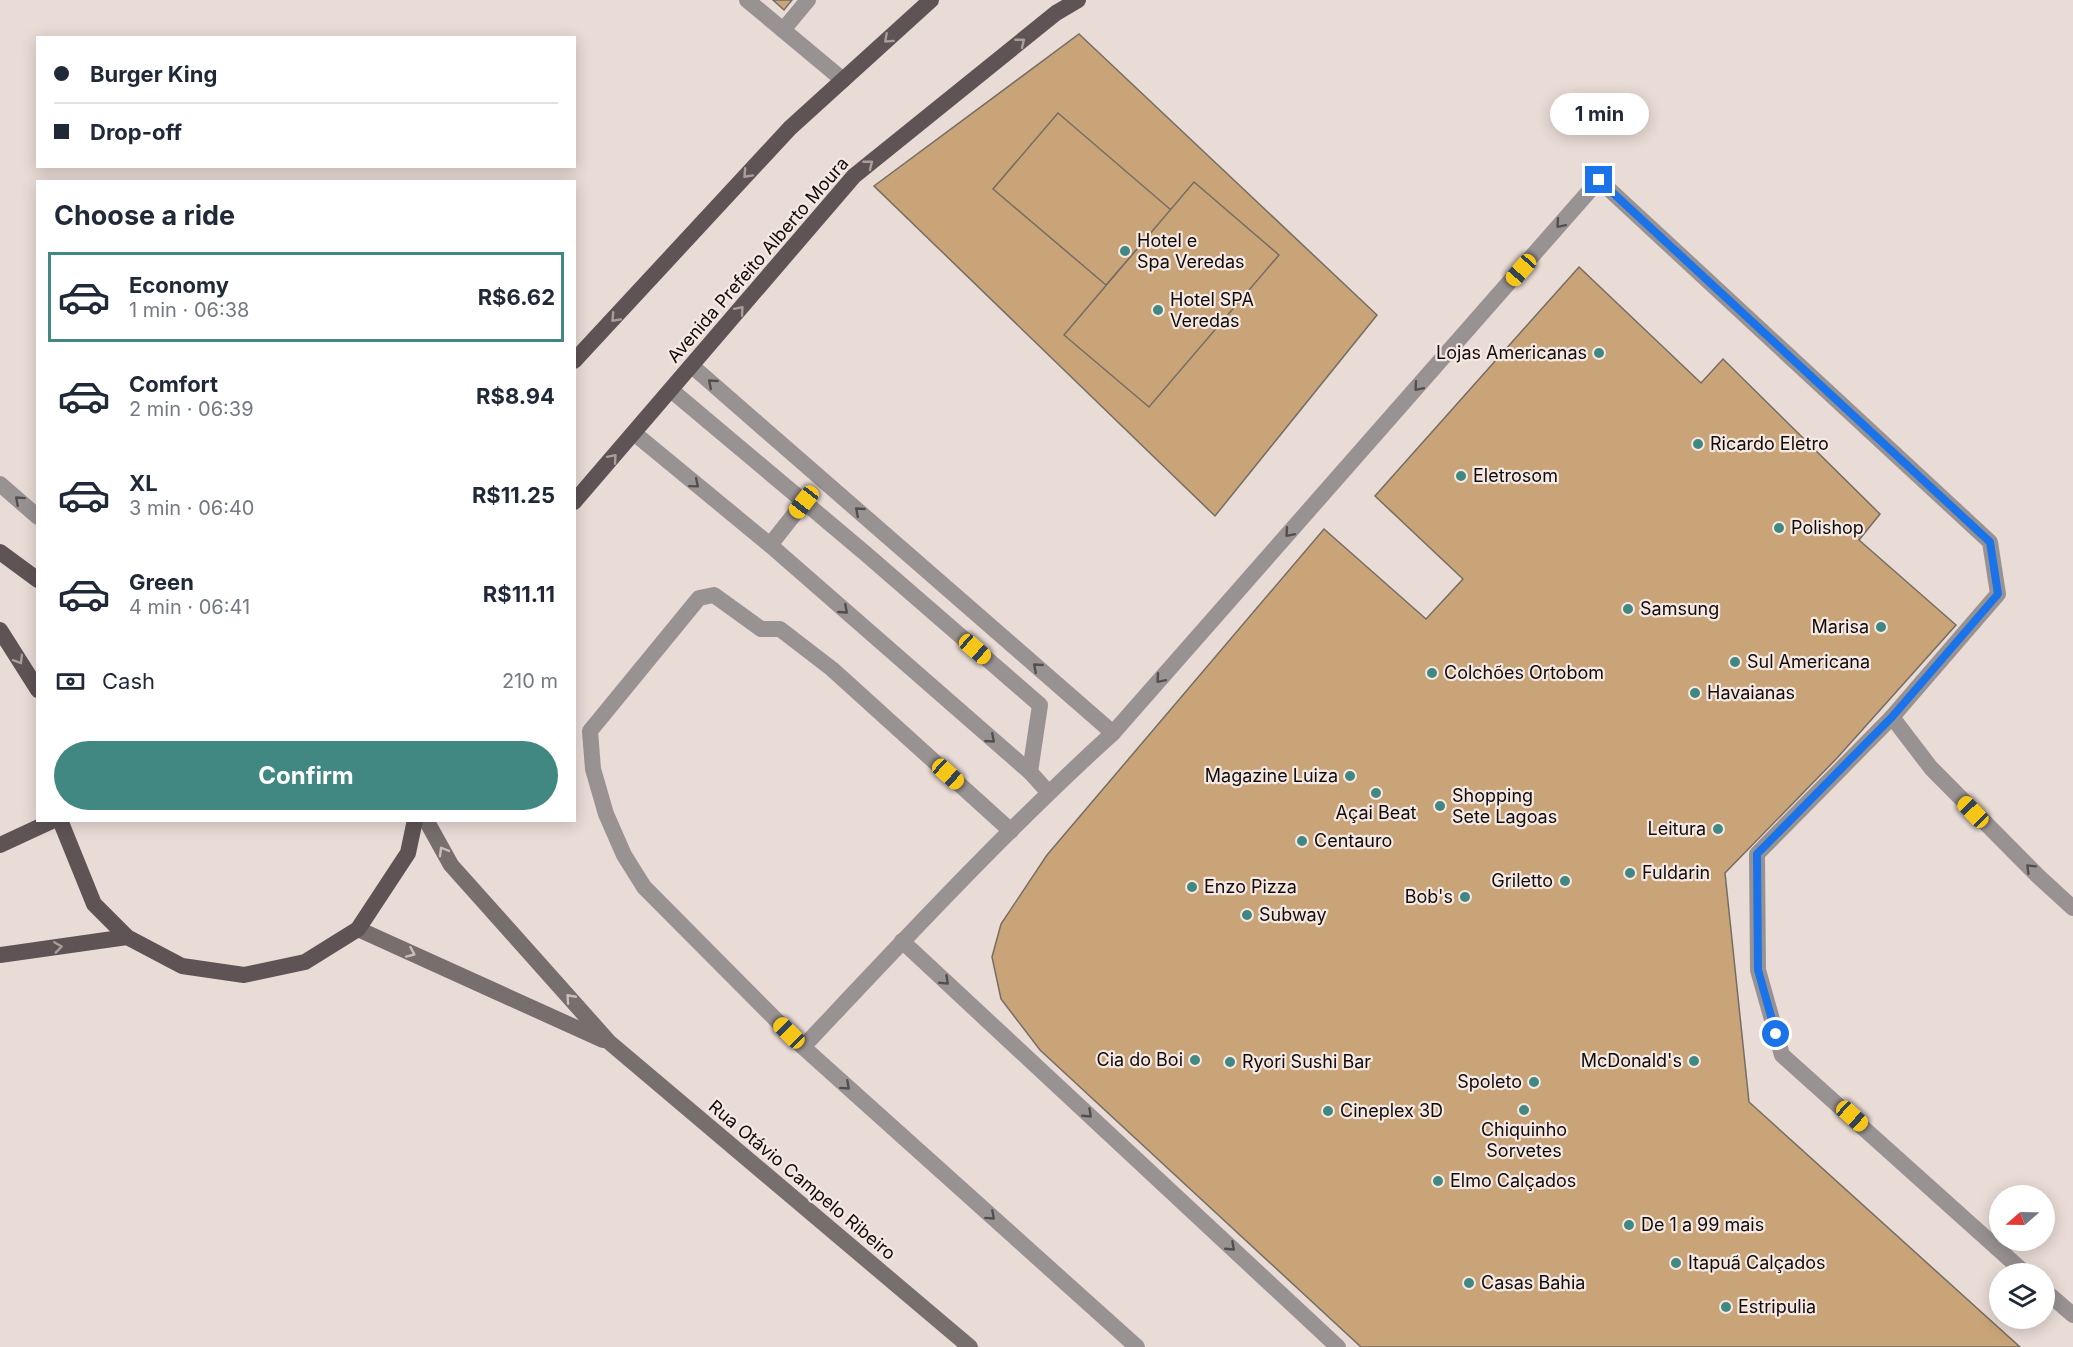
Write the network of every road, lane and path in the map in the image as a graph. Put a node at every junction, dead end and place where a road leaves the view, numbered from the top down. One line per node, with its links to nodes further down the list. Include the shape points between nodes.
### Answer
1 (747, 0): 6 (street)
2 (808, 0): 6 (street)
3 (931, 0): 7 (main road, one-way to 7)
4 (1078, 0): 5 (main road, Avenida Prefeito Alberto Moura)
5 (1059, 7): 9 (main road, Avenida Prefeito Alberto Moura, one-way to 5, via 854,176)
6 (783, 30): 7 (street)
7 (843, 80): 8 (main road, one-way to 8, via 790,128)
8 (576, 359)
9 (692, 366): 10 (main road, Avenida Prefeito Alberto Moura); 16 (street, one-way to 9)
10 (671, 390): 11 (main road, Avenida Prefeito Alberto Moura); 14 (street)
11 (634, 433): 13 (main road, Avenida Prefeito Alberto Moura, one-way to 11); 17 (street, one-way to 17)
12 (0, 484): 15 (street, one-way to 12)
13 (576, 500)
14 (804, 502): 17 (street); 19 (street)
15 (36, 515)
16 (883, 531): 19 (street); 21 (street)
17 (770, 545): 29 (street, one-way to 29)
18 (0, 552): 20 (main road)
19 (865, 553): 22 (street)
20 (36, 579)
21 (943, 585): 22 (street); 24 (street, one-way to 21)
22 (927, 607): 26 (street)
23 (0, 630): 25 (main road, one-way to 25)
24 (1057, 684): 26 (street); 28 (street)
25 (36, 687)
26 (1040, 705): 29 (street)
27 (1892, 717): 28 (street, one-way to 28, via 1998,594 1990,542 1599,180); 37 (street, one-way to 27, via 1931,768); 44 (street, via 1757,854 1758,970 1782,1055)
28 (1113, 733): 30 (street)
29 (1030, 772): 30 (street)
30 (1048, 792): 35 (street)
31 (50, 822): 36 (main road)
32 (61, 822): 39 (main road, via 94,904)
33 (415, 822): 38 (main road, via 408,853)
34 (427, 822): 42 (main road, Rua Otávio Campelo Ribeiro, one-way to 34, via 451,865)
35 (1011, 831): 40 (street); 43 (street, via 832,669 780,629 761,629 714,595 699,598 590,731 593,769 606,814 644,887)
36 (0, 845)
37 (2073, 908)
38 (358, 929): 39 (main road, via 305,962 244,975 182,966); 42 (main road, Rua Otávio Campelo Ribeiro, one-way to 42)
39 (127, 937): 41 (main road, one-way to 39)
40 (902, 941): 43 (street); 49 (street, one-way to 49)
41 (0, 955)
42 (609, 1042): 47 (main road, Rua Otávio Campelo Ribeiro)
43 (803, 1047): 48 (street, one-way to 48)
44 (2014, 1263)
45 (2055, 1299): 46 (street)
46 (2073, 1315)
47 (970, 1347)
48 (1137, 1347)
49 (1338, 1347)

